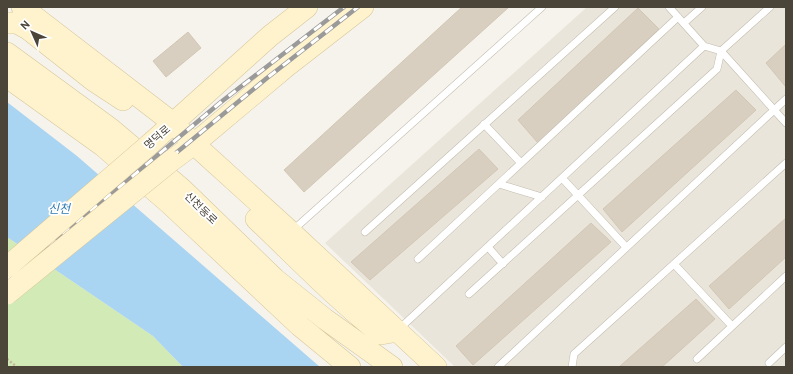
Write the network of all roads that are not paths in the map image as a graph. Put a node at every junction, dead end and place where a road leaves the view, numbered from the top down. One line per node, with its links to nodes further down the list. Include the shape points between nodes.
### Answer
1 (22, 7): 20 (main road)
2 (307, 7): 20 (main road, 명덕로, via 270,36)
3 (363, 7): 21 (main road)
4 (542, 7): 28 (lane)
5 (615, 7): 19 (lane)
6 (669, 7): 9 (lane)
7 (702, 7): 11 (lane)
8 (770, 7): 13 (lane)
9 (678, 17): 11 (lane); 22 (lane)
10 (7, 23): 20 (main road, via 17,23 28,29)
11 (684, 23): 12 (lane)
12 (704, 46): 13 (lane); 24 (lane)
13 (721, 51): 17 (lane); 26 (lane, via 717,69)
14 (7, 53): 38 (main road, 신천동로, via 111,130 182,189)
15 (7, 77): 46 (main road, 신천동로, via 103,146 170,204 300,326)
16 (786, 99): 17 (lane)
17 (774, 110): 18 (lane); 31 (lane)
18 (786, 123)
19 (484, 124): 22 (lane); 29 (lane)
20 (162, 133): 21 (main road); 35 (main road, 명덕로, bridge)
21 (183, 152): 28 (main road); 36 (main road); 39 (main road, bridge)
22 (521, 163): 25 (lane)
23 (786, 163): 34 (lane)
24 (562, 178): 26 (lane); 27 (lane)
25 (499, 184): 27 (lane); 32 (lane)
26 (578, 195): 31 (lane); 33 (lane)
27 (542, 197): 30 (lane)
28 (291, 232): 42 (main road)
29 (365, 232)
30 (488, 247): 33 (lane); 42 (lane)
31 (626, 247): 49 (lane)
32 (418, 259)
33 (503, 264): 40 (lane)
34 (674, 264): 41 (lane); 50 (lane, via 574,354)
35 (7, 267)
36 (306, 268): 38 (main road, via 307,276 299,285); 42 (main road, via 381,334)
37 (786, 276): 41 (lane)
38 (275, 279): 47 (main road, 신천동로)
39 (7, 294)
40 (469, 294)
41 (732, 326): 44 (lane)
42 (398, 331): 48 (main road)
43 (786, 347): 45 (lane)
44 (697, 359)
45 (769, 363)
46 (350, 367)
47 (392, 367)
48 (436, 367)
49 (498, 367)
50 (572, 367)

